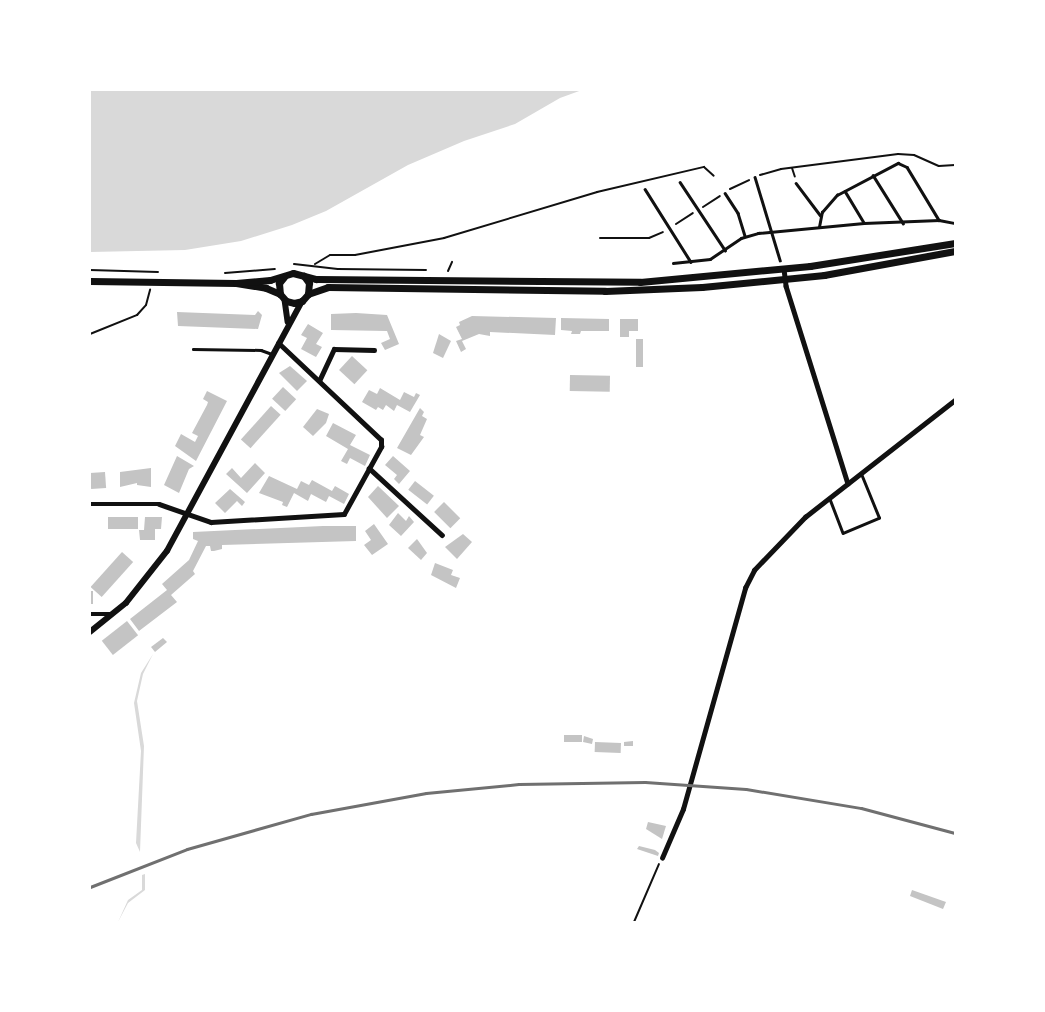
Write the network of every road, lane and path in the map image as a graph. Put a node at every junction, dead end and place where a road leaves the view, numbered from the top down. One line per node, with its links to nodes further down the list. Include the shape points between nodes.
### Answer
1 (955, 165): 2 (path, via 939,166 905,154)
2 (792, 168): 5 (path); 7 (path)
3 (714, 176): 29 (path, via 704,167 597,192 444,238 355,255 330,255 315,264 338,269)
4 (874, 176): 9 (lane); 12 (lane, via 895,164 904,165); 14 (lane)
5 (755, 177): 10 (path); 17 (lane)
6 (680, 182): 20 (lane)
7 (796, 183): 11 (lane)
8 (646, 189): 24 (lane)
9 (845, 190): 11 (lane, via 829,202); 13 (lane)
10 (725, 192): 18 (lane, via 738,213)
11 (820, 216): 16 (lane)
12 (939, 220): 14 (lane); 15 (lane)
13 (864, 223): 14 (lane); 16 (lane)
14 (903, 223)
15 (955, 223)
16 (819, 227): 17 (lane)
17 (772, 232): 18 (lane); 22 (lane)
18 (745, 236): 20 (lane)
19 (955, 243): 26 (main road)
20 (725, 250): 24 (lane, via 710,260)
21 (955, 251): 35 (main road, via 865,269)
22 (780, 260)
23 (452, 262): 32 (path, via 446,274)
24 (691, 262): 25 (lane)
25 (673, 263)
26 (784, 269): 34 (main road, via 630,283 316,279); 35 (street)
27 (90, 270): 30 (path)
28 (267, 270): 31 (path)
29 (428, 271)
30 (161, 272)
31 (223, 273)
32 (456, 274)
33 (285, 276): 34 (main road, via 293,273); 38 (main road); 40 (main road, via 280,283)
34 (304, 276): 39 (main road, via 309,283)
35 (785, 280): 39 (main road, via 631,290 328,287); 52 (street)
36 (90, 281): 37 (main road)
37 (153, 282): 38 (main road); 43 (path, via 146,305 137,315)
38 (236, 284): 40 (main road, via 266,288)
39 (308, 294): 41 (main road)
40 (282, 297): 41 (main road, via 292,303); 42 (street)
41 (302, 301): 42 (street)
42 (287, 326): 44 (street)
43 (90, 334)
44 (278, 343): 47 (street); 48 (street)
45 (193, 349): 47 (lane, via 261,350)
46 (374, 350): 48 (street, via 334,349)
47 (272, 354): 55 (street)
48 (319, 381): 50 (street, via 380,437 381,447)
49 (955, 400): 51 (street)
50 (369, 468): 55 (street, via 344,514 211,522); 56 (street)
51 (861, 474): 52 (street); 53 (lane, via 879,518 843,532)
52 (848, 484): 53 (street)
53 (830, 499): 60 (street, via 779,541 748,581 683,809)
54 (90, 504): 55 (street, via 159,504)
55 (188, 514): 58 (street, via 151,573)
56 (442, 535)
57 (90, 614): 58 (street)
58 (113, 614): 59 (street)
59 (90, 632)
60 (662, 858): 61 (path)
61 (634, 922)

